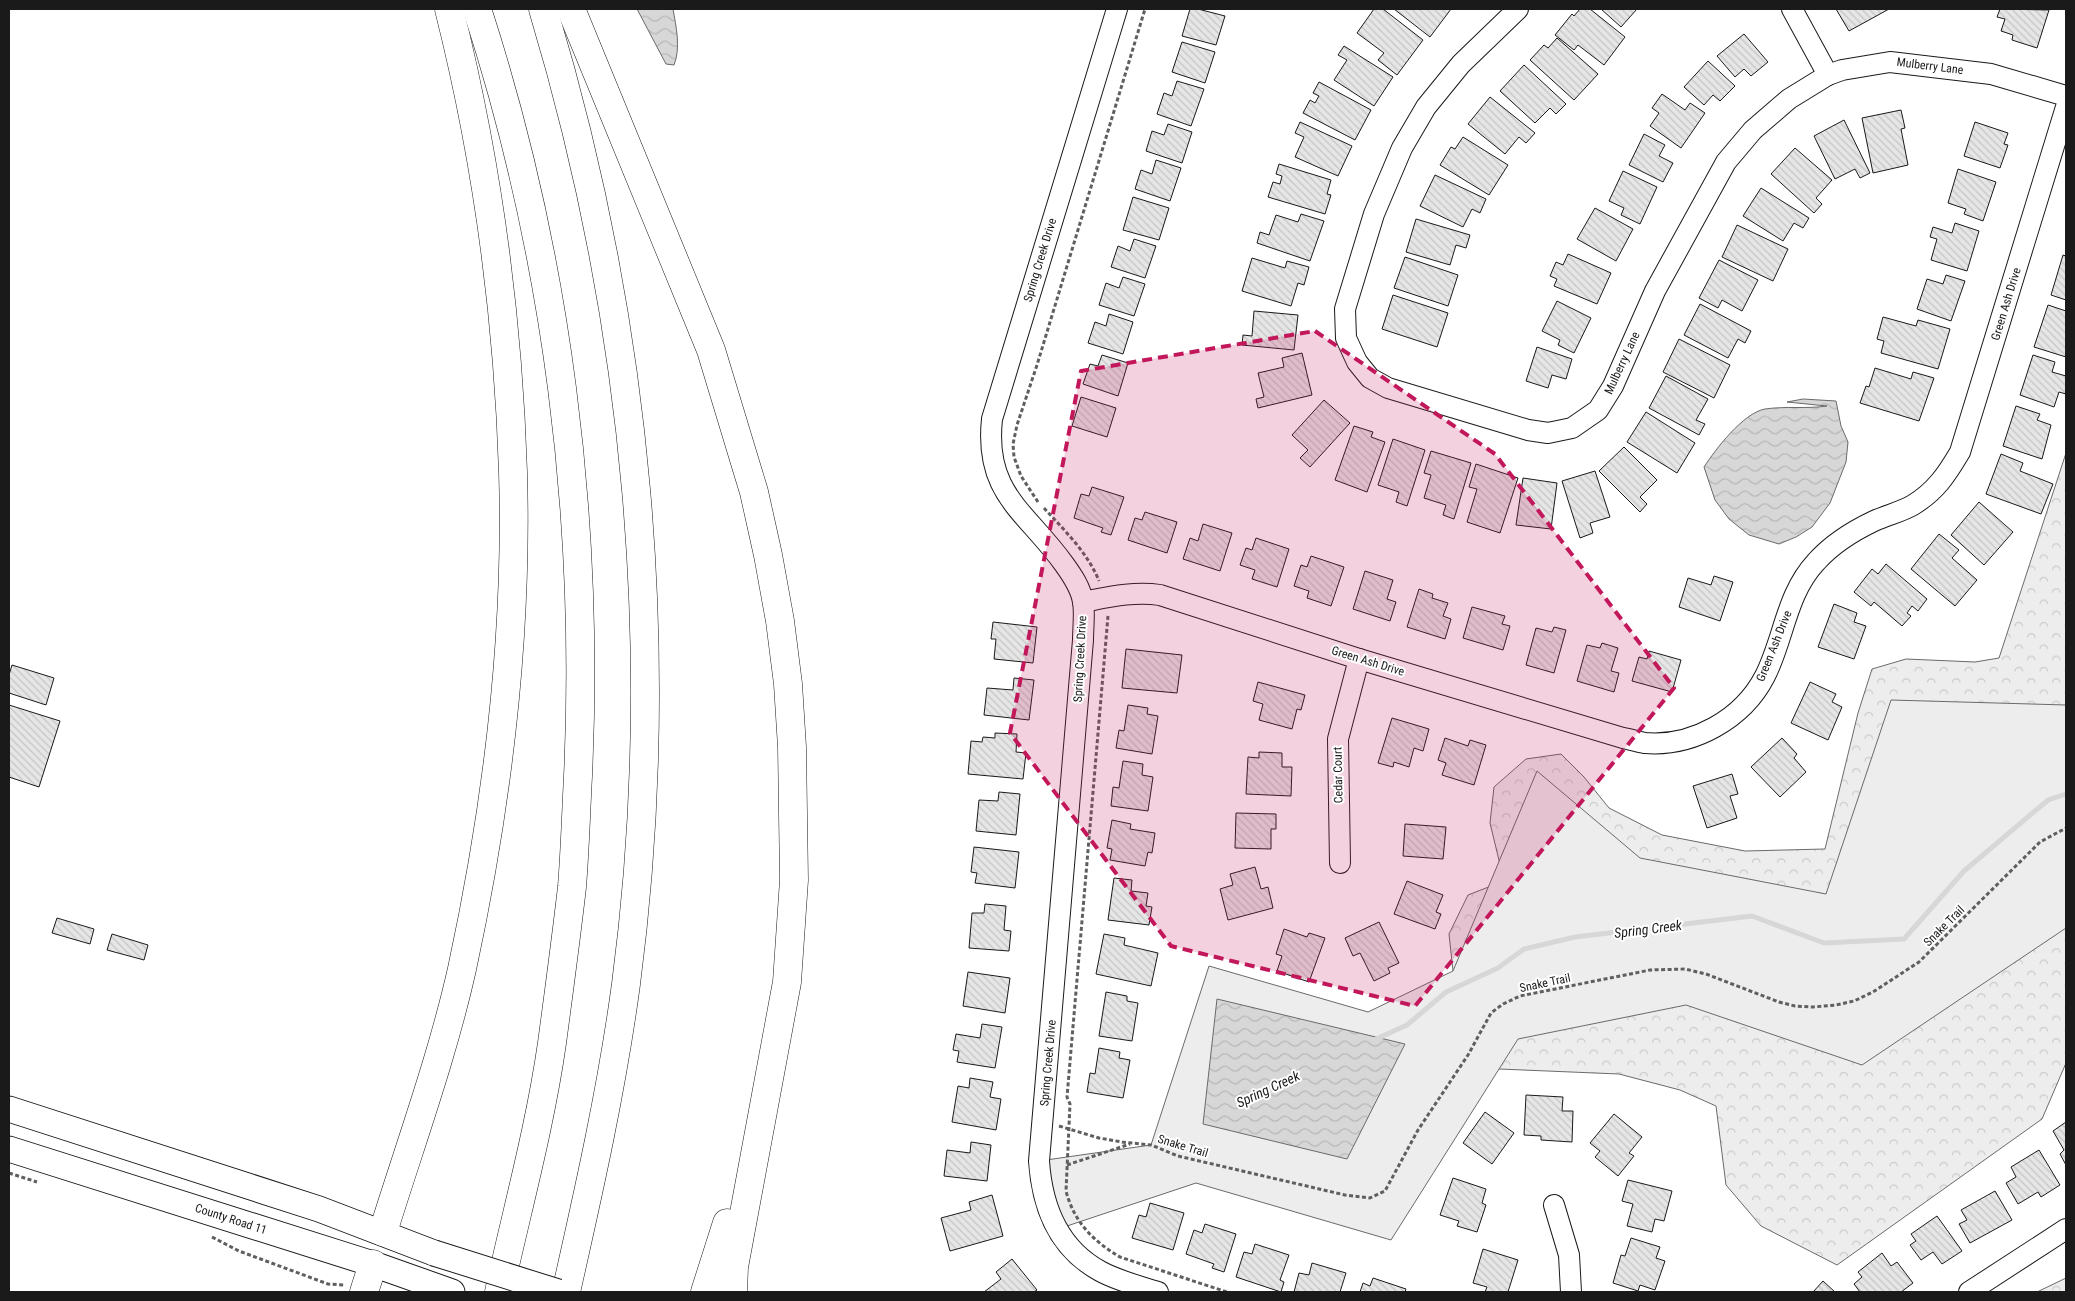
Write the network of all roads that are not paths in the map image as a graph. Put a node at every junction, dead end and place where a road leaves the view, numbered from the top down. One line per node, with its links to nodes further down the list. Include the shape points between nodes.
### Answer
1 (449, 9): 19 (highway, via 463,66 498,275 513,475 510,613 498,758 467,945 432,1080)
2 (477, 9): 23 (highway, via 522,172 553,328 572,484 580,646 577,806 562,966 538,1120)
3 (543, 9): 25 (highway, via 584,158 616,319 636,478 645,644 642,805 626,982 600,1140)
4 (571, 9): 14 (highway, via 710,350 738,435 768,555 788,684 794,880 787,982)
5 (1117, 9): 11 (street, Spring Creek Drive, via 992,419 990,440 994,466 1004,489 1075,580)
6 (1518, 9): 8 (street, Mulberry Lane, via 1461,64 1426,107 1402,148 1374,214 1345,309 1346,338 1357,362 1370,378 1388,388 1528,430 1548,433 1572,428 1598,410 1613,386 1654,291 1726,162 1754,130 1789,99)
7 (1792, 9): 8 (street)
8 (1828, 75): 9 (street, Mulberry Lane, via 1890,62 1991,74)
9 (2066, 96)
10 (2066, 107): 12 (street, Green Ash Drive, via 1960,452 1943,481 1930,493 1912,506 1874,521 1840,540 1815,563 1798,586 1765,676 1736,712 1716,727 1697,735 1669,742 1645,743)
11 (1083, 602): 12 (street, Green Ash Drive, via 1129,594 1160,595); 28 (street, Spring Creek Drive, via 1082,650 1039,1161 1041,1187 1047,1210 1069,1246 1099,1271)
12 (1359, 659): 13 (street, Cedar Court, via 1338,739)
13 (1340, 864)
14 (772, 1063): 26 (highway); 27 (highway, via 734,1267)
15 (9, 1109): 19 (main road)
16 (9, 1149): 20 (main road, County Road 11)
17 (1554, 1206): 29 (street, via 1570,1255)
18 (2066, 1229): 30 (street)
19 (383, 1232): 20 (main road); 24 (main road, bridge, via 434,1253)
20 (373, 1264): 21 (highway); 22 (main road, County Road 11)
21 (365, 1291)
22 (452, 1292)
23 (499, 1292)
24 (558, 1292)
25 (566, 1292)
26 (705, 1292)
27 (733, 1292)
28 (1158, 1292)
29 (1571, 1292)
30 (1969, 1292)

